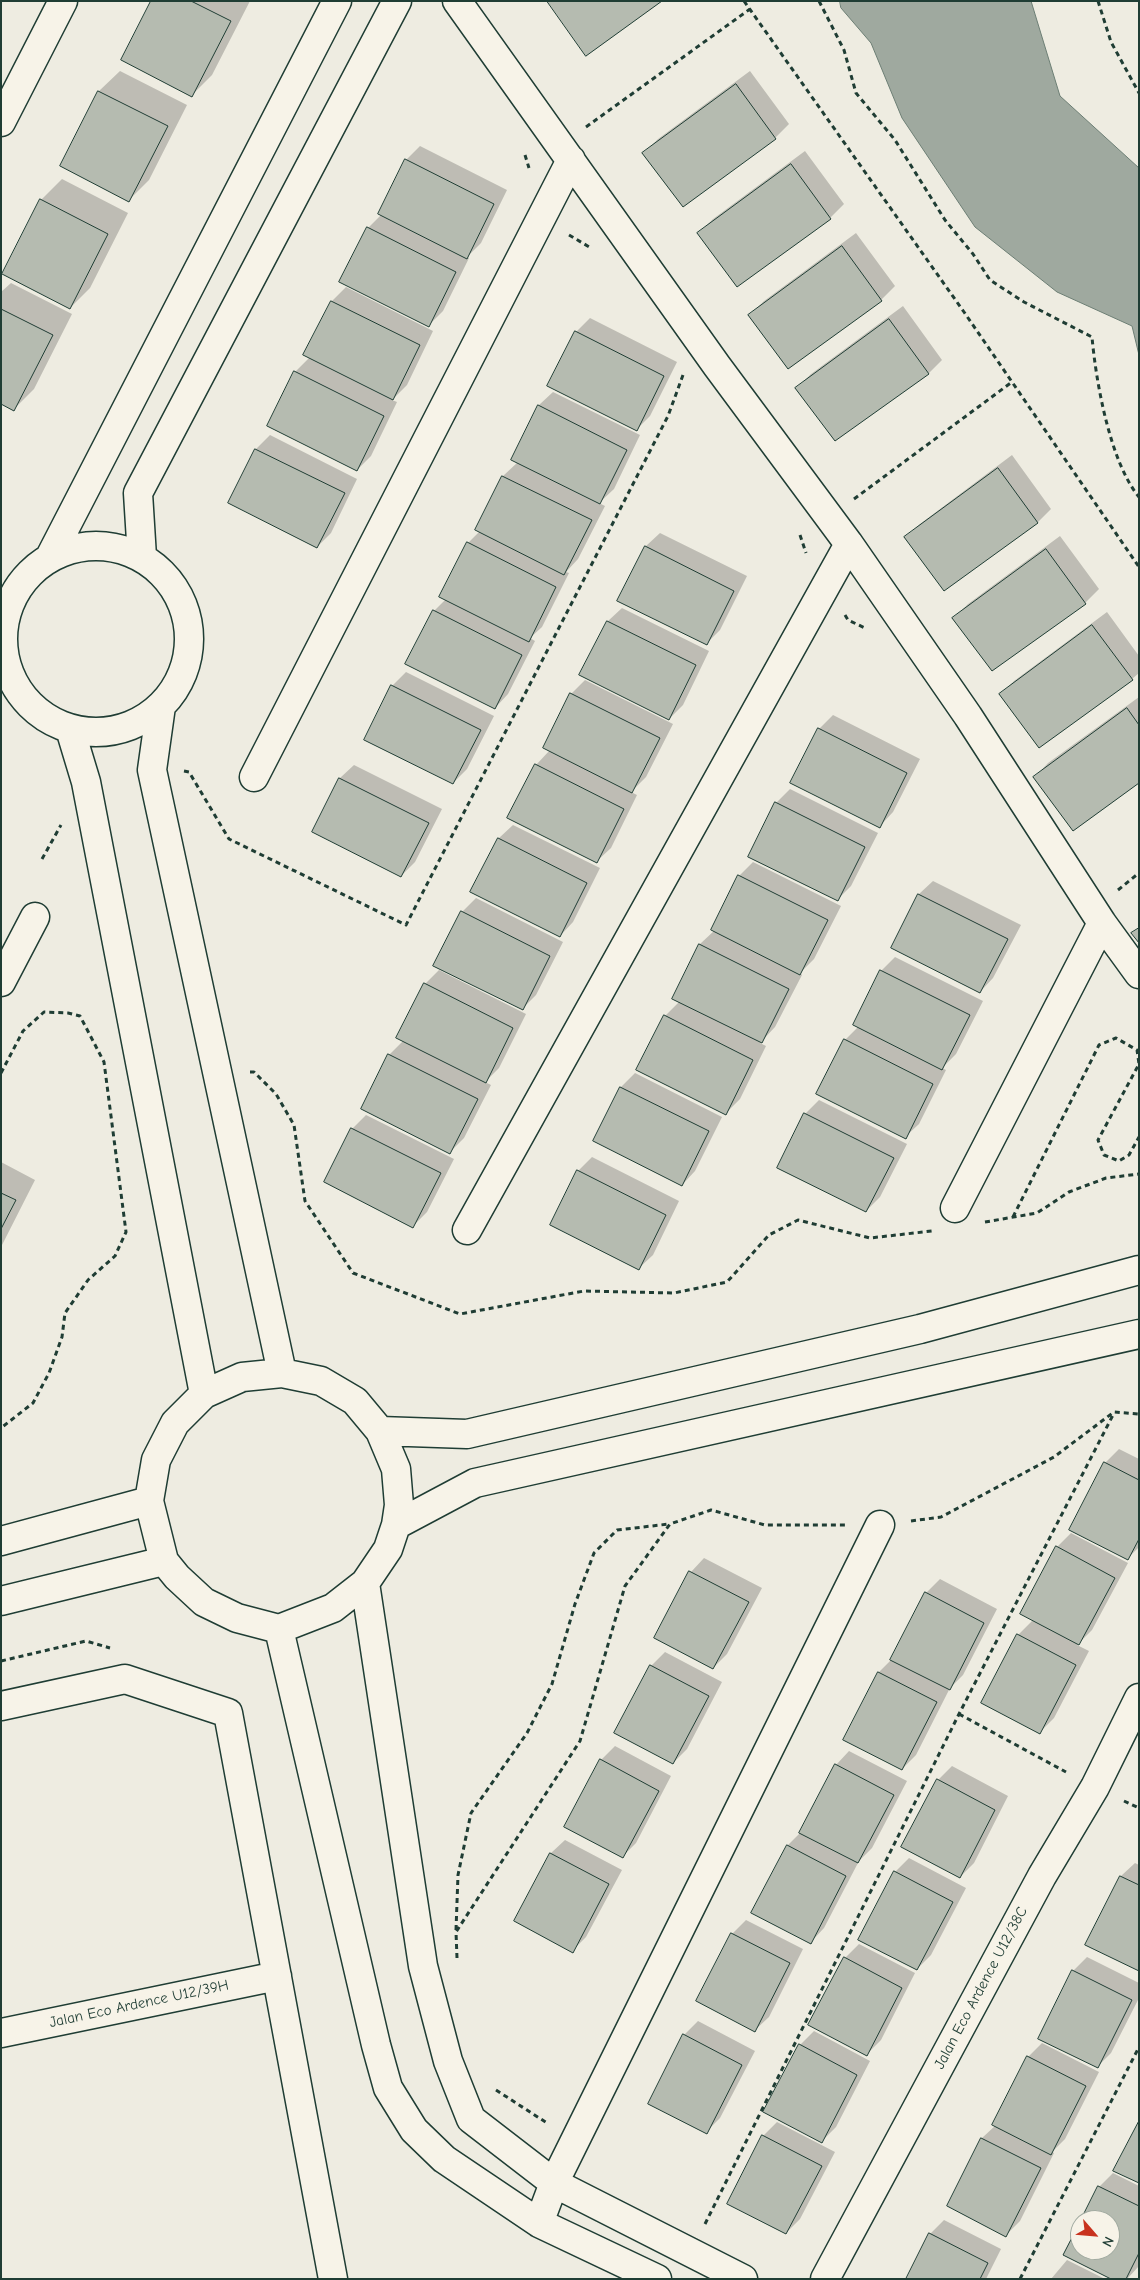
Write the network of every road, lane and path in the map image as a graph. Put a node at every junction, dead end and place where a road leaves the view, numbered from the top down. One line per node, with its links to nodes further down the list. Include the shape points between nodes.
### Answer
1 (63, 1): 10 (street)
2 (337, 1): 21 (street)
3 (397, 1): 20 (street, via 138,493)
4 (457, 1): 12 (street)
5 (744, 1): 8 (path)
6 (819, 1): 17 (path, via 844,50 856,93 895,140 945,220 990,280 1024,302 1092,337 1096,377 1108,425 1128,484)
7 (1098, 1): 9 (path, via 1111,42)
8 (750, 9): 12 (path); 16 (path)
9 (1139, 92)
10 (1, 122)
11 (523, 151): 13 (path)
12 (566, 153): 13 (street); 18 (street)
13 (544, 214): 14 (path, via 556,228); 27 (street)
14 (599, 253)
15 (683, 371): 26 (path, via 668,416 406,925 229,840 189,772)
16 (1012, 382): 18 (path); 22 (path)
17 (1139, 496)
18 (829, 518): 19 (street)
19 (849, 544): 31 (street, via 968,716); 42 (street)
20 (142, 556): 21 (street, via 98,545 74,548); 24 (street, via 163,573 178,592 186,616 189,640 186,664 176,686)
21 (50, 557): 23 (street)
22 (1139, 566)
23 (7, 594): 25 (street, via 3,638 6,662 14,685 29,704 48,719)
24 (161, 706): 25 (street, via 141,720 119,729 94,732); 26 (street)
25 (70, 729): 28 (street)
26 (152, 770): 34 (street)
27 (254, 777)
28 (86, 782): 29 (path); 36 (street)
29 (42, 859)
30 (35, 918): 33 (street)
31 (1102, 923): 32 (street); 40 (street)
32 (1139, 974)
33 (1, 982)
34 (217, 1071): 43 (path, via 254,1072 276,1094 294,1126 305,1201 353,1273 460,1314 584,1291 674,1293 728,1282 769,1235 798,1220 870,1238); 46 (street)
35 (1, 1073): 37 (path, via 22,1031 44,1012 80,1016 104,1062)
36 (145, 1090): 37 (path); 47 (street)
37 (109, 1101): 50 (path, via 126,1232 115,1256 88,1280 65,1313 62,1336 49,1373 33,1403)
38 (1139, 1137): 41 (path, via 1129,1155 1119,1161 1104,1155 1098,1140 1139,1064 1137,1050 1116,1038 1099,1045)
39 (1139, 1174): 41 (path, via 1106,1178 1070,1192 1037,1213)
40 (965, 1216): 41 (path)
41 (1013, 1217)
42 (467, 1230)
43 (938, 1230)
44 (1139, 1270): 51 (street, via 920,1328 467,1434)
45 (1139, 1334): 54 (street, via 475,1483)
46 (282, 1372): 47 (street, via 242,1377); 51 (street, via 321,1381 355,1401)
47 (204, 1394): 52 (street, via 175,1423 156,1460)
48 (1114, 1412): 49 (path); 55 (path, via 1054,1458 941,1517); 63 (path)
49 (1139, 1414)
50 (1, 1428)
51 (380, 1432): 54 (street, via 396,1469 399,1505)
52 (149, 1501): 56 (street); 57 (street)
53 (670, 1524): 55 (path, via 711,1510 765,1525); 66 (path, via 625,1586 580,1740); 66 (path, via 617,1530 594,1553 575,1604 552,1684 527,1733 471,1813 458,1875)
54 (396, 1525): 58 (street, via 388,1549)
55 (880, 1525): 72 (street)
56 (1, 1541)
57 (164, 1561): 59 (street); 60 (street, via 204,1602 236,1618)
58 (366, 1583): 60 (street, via 334,1608); 73 (street, via 423,1966 448,2061 471,2119)
59 (1, 1602)
60 (279, 1629): 74 (street, via 388,2088 414,2130 444,2159)
61 (1139, 1698): 64 (street, Jalan Eco Ardence U12/38C)
62 (1, 1706): 68 (street, via 125,1679 228,1713)
63 (959, 1714): 64 (path); 75 (path)
64 (1096, 1787): 65 (path); 79 (street, Jalan Eco Ardence U12/38C, via 1042,1876)
65 (1139, 1808)
66 (456, 1932): 67 (path)
67 (457, 1960)
68 (277, 1976): 69 (street, Jalan Eco Ardence U12/39H); 76 (street)
69 (1, 2033)
70 (1139, 2047): 80 (path)
71 (495, 2090): 72 (path)
72 (575, 2141): 73 (street)
73 (554, 2184): 74 (street); 75 (street)
74 (539, 2223): 77 (street)
75 (691, 2253): 78 (street)
76 (333, 2279)
77 (657, 2279)
78 (743, 2279)
79 (825, 2279)
80 (1020, 2279)

